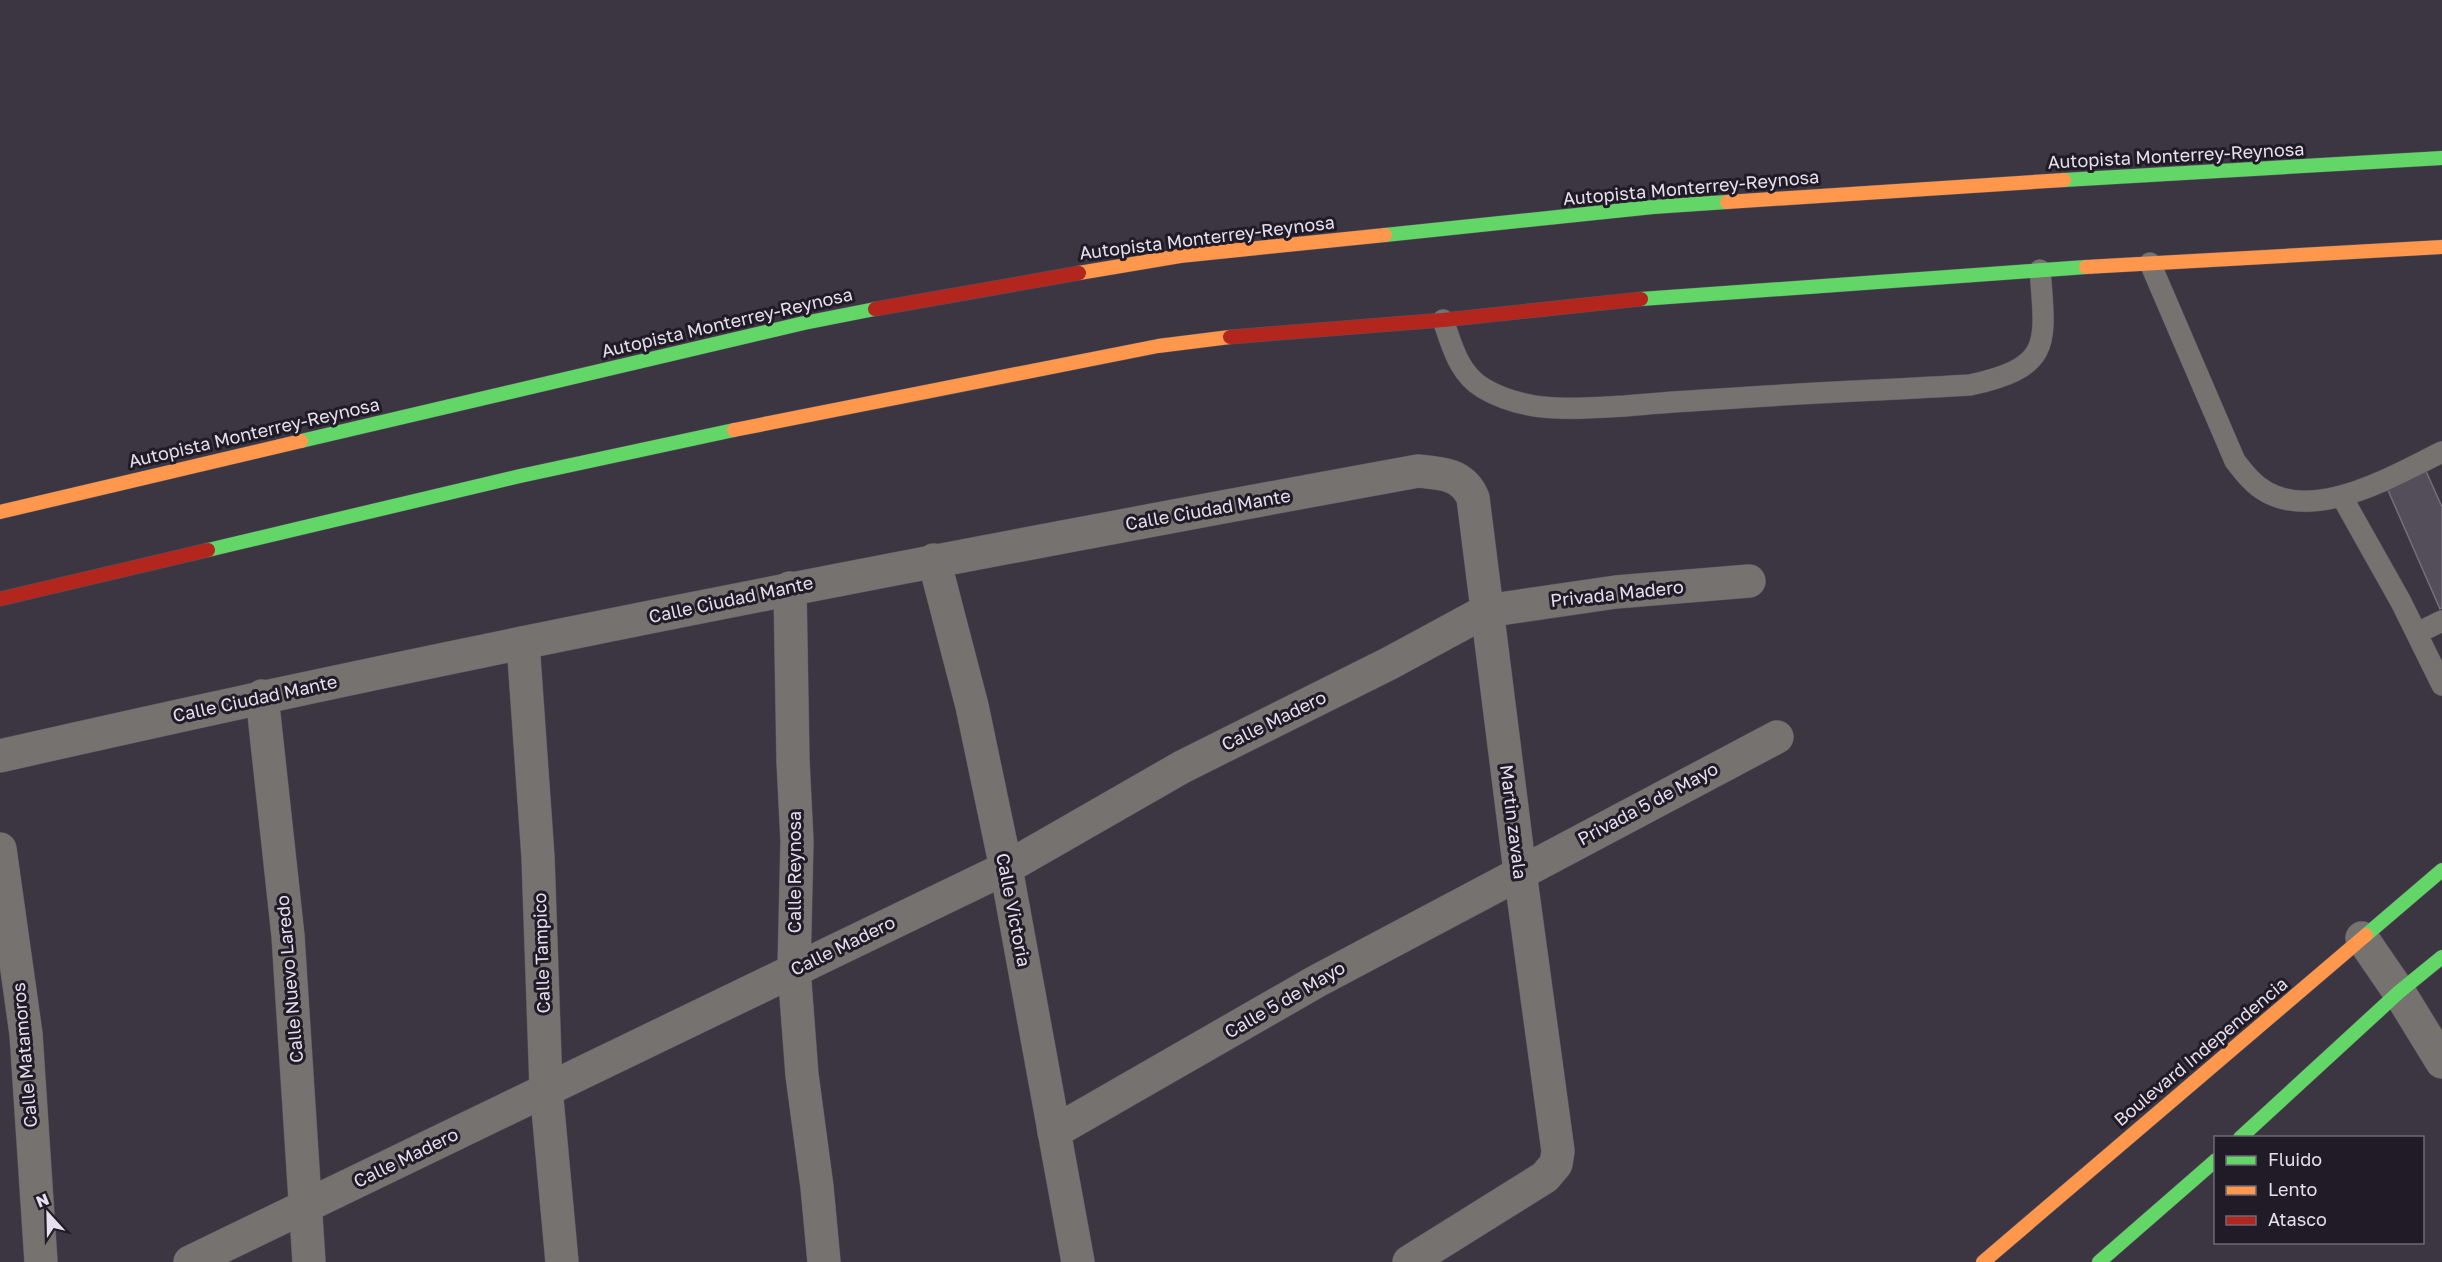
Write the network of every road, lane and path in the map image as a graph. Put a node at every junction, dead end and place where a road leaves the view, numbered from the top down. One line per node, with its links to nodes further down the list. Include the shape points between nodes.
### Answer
1 (2442, 158): 9 (main road, Autopista Monterrey-Reynosa, via 1653,207 1180,256 804,323)
2 (2442, 247): 3 (main road)
3 (2150, 263): 4 (main road); 8 (lane, via 2235,461 2250,480 2285,498 2309,502)
4 (2040, 270): 5 (main road, via 1589,303); 5 (lane, via 2042,338 2034,358 1998,379 1970,385 1569,410 1542,408 1508,400 1482,388 1468,376 1459,365)
5 (1443, 320): 13 (main road, via 1264,333 1158,346 1013,372 519,476)
6 (2442, 452): 8 (lane)
7 (1464, 482): 10 (street, Calle Ciudad Mante, via 1448,474 1418,471); 14 (street, Martin zavala, via 1473,498)
8 (2342, 497): 16 (lane)
9 (0, 512)
10 (934, 560): 12 (street, Calle Ciudad Mante); 23 (street, Calle Victoria, via 972,706)
11 (1749, 581): 14 (street, Privada Madero, via 1616,592)
12 (790, 588): 17 (street, Calle Ciudad Mante); 28 (street, Calle Reynosa, via 797,841)
13 (0, 599)
14 (1486, 611): 23 (street, Calle Madero, via 1182,767); 25 (street, Martin zavala)
15 (2442, 621): 16 (lane)
16 (2417, 633): 18 (lane)
17 (523, 643): 19 (street, Calle Ciudad Mante); 31 (street, Calle Tampico, via 538,857)
18 (2442, 685)
19 (262, 696): 21 (street, Calle Ciudad Mante); 35 (street, Calle Nuevo Laredo, via 288,936)
20 (1777, 737): 25 (street, Privada 5 de Mayo)
21 (0, 756)
22 (0, 849): 36 (street, Calle Matamoros, via 26,1034)
23 (1006, 868): 28 (street, Calle Madero); 32 (street, Calle Victoria)
24 (2442, 870): 26 (main road, Boulevard Independencia)
25 (1520, 872): 32 (street, Calle 5 de Mayo, via 1317,981); 42 (street, Martin zavala, via 1557,1133 1556,1164 1545,1178 1526,1191)
26 (2362, 938): 29 (street); 43 (main road, Boulevard Independencia)
27 (2442, 957): 29 (main road)
28 (794, 969): 31 (street, Calle Madero); 40 (street, Calle Reynosa)
29 (2399, 992): 30 (street); 33 (main road)
30 (2442, 1062)
31 (546, 1088): 35 (street, Calle Madero); 39 (street, Calle Tampico)
32 (1054, 1132): 41 (street, Calle Victoria)
33 (2241, 1136)
34 (2214, 1162): 44 (main road)
35 (307, 1206): 37 (street, Calle Madero); 38 (street, Calle Nuevo Laredo)
36 (41, 1262)
37 (190, 1262)
38 (309, 1262)
39 (562, 1262)
40 (824, 1262)
41 (1078, 1262)
42 (1409, 1262)
43 (1983, 1262)
44 (2099, 1262)

